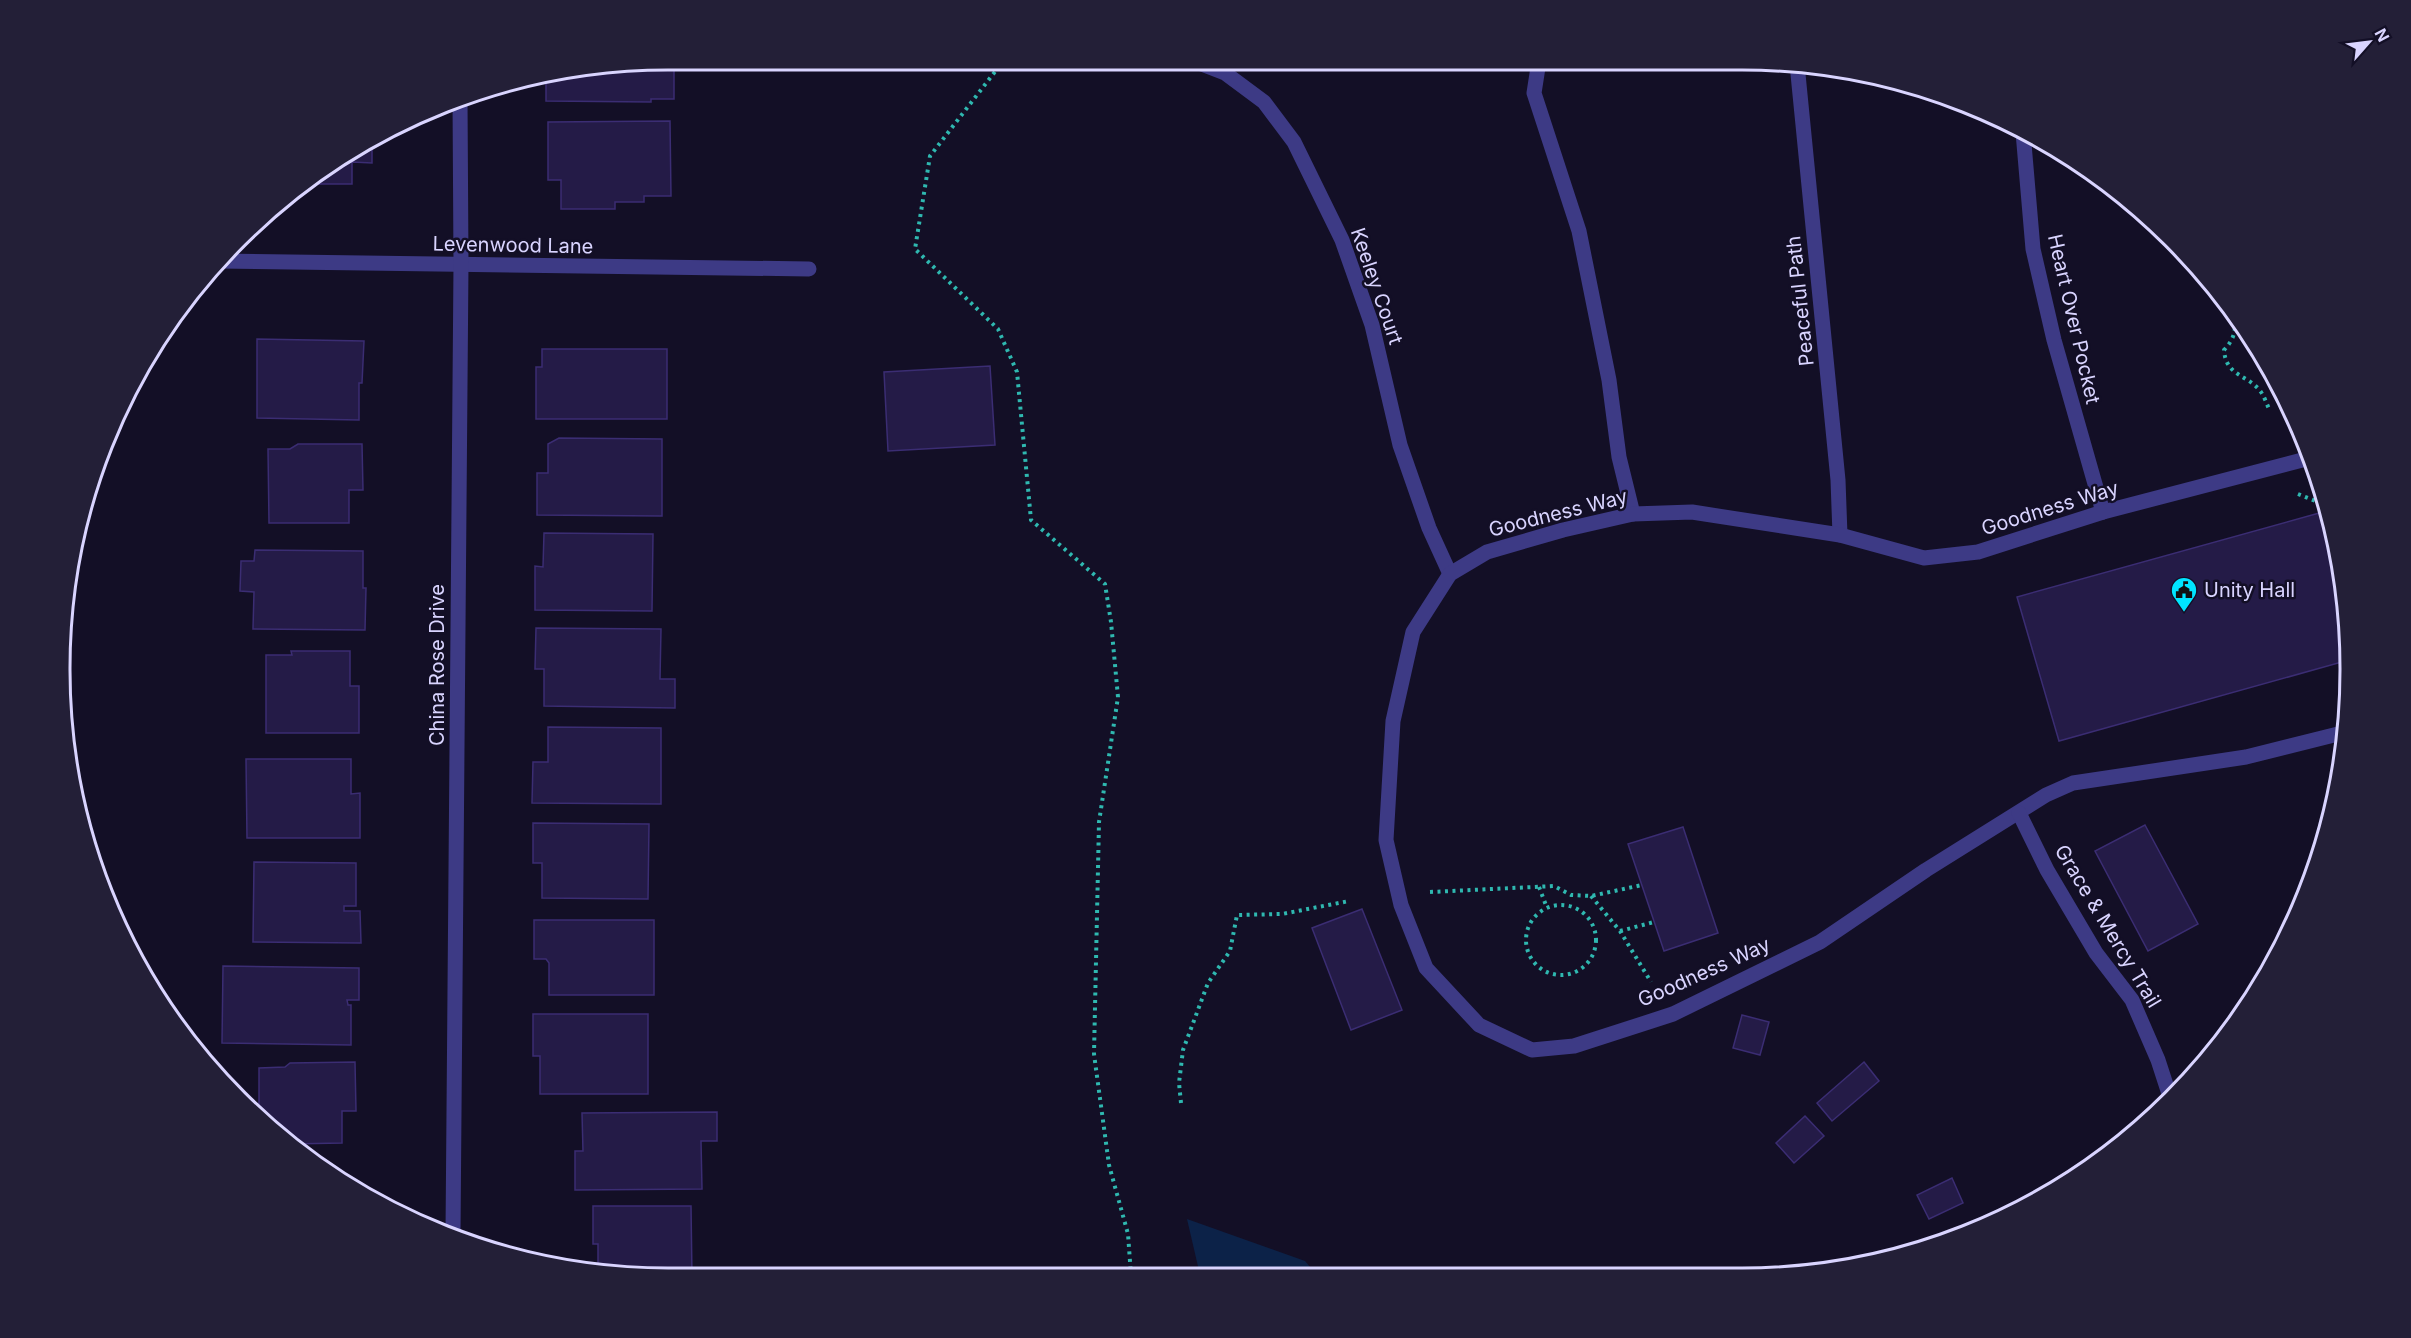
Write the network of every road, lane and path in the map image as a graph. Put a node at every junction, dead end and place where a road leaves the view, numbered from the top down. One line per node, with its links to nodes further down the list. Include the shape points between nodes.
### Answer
1 (996, 71): 33 (path, via 930,156 915,249 998,329 1017,372 1031,520 1105,585 1119,698 1099,822 1094,1054 1109,1165 1128,1234)
2 (1220, 71): 18 (street, Keeley Court, via 1264,102 1294,142 1342,240 1372,325 1400,445)
3 (1537, 71): 16 (street, via 1534,93 1579,231 1619,457)
4 (1798, 74): 17 (street, Peaceful Path, via 1838,480)
5 (460, 108): 8 (street, China Rose Drive)
6 (2025, 142): 15 (street, Heart Over Pocket, via 2033,249 2054,340)
7 (231, 261): 8 (street, Levenwood Lane)
8 (461, 264): 9 (street, Levenwood Lane); 32 (street, China Rose Drive)
9 (808, 269)
10 (2235, 329): 11 (path, via 2232,341 2223,350 2225,361 2232,371 2261,392)
11 (2270, 411)
12 (2303, 460): 15 (street, Goodness Way)
13 (2289, 490): 14 (path)
14 (2316, 501)
15 (2103, 512): 17 (street, Goodness Way, via 1978,552 1924,558)
16 (1633, 514): 17 (street, Goodness Way, via 1692,512); 18 (street, Goodness Way, via 1487,552)
17 (1840, 535)
18 (1450, 574): 20 (street, Goodness Way, via 1413,632 1393,721 1386,840 1401,905 1426,968 1479,1025 1532,1050 1574,1046 1673,1014 1820,942)
19 (2336, 734): 20 (street, Goodness Way, via 2246,757 2073,783)
20 (2019, 813): 30 (street, Grace & Mercy Trail, via 2096,953 2132,1000)
21 (1642, 885): 24 (path)
22 (1539, 887): 23 (path); 24 (path, via 1554,886 1571,895); 26 (path)
23 (1430, 892)
24 (1591, 896): 28 (path)
25 (1349, 901): 31 (path, via 1282,914 1237,915 1230,951 1208,983 1183,1050)
26 (1547, 908): 26 (path, via 1569,905 1588,918 1596,939 1590,960 1581,968 1560,975 1538,966 1531,957 1527,946 1530,924)
27 (1654, 922): 28 (path)
28 (1620, 931): 29 (path)
29 (1651, 981)
30 (2168, 1089)
31 (1181, 1103)
32 (453, 1227)
33 (1130, 1268)

